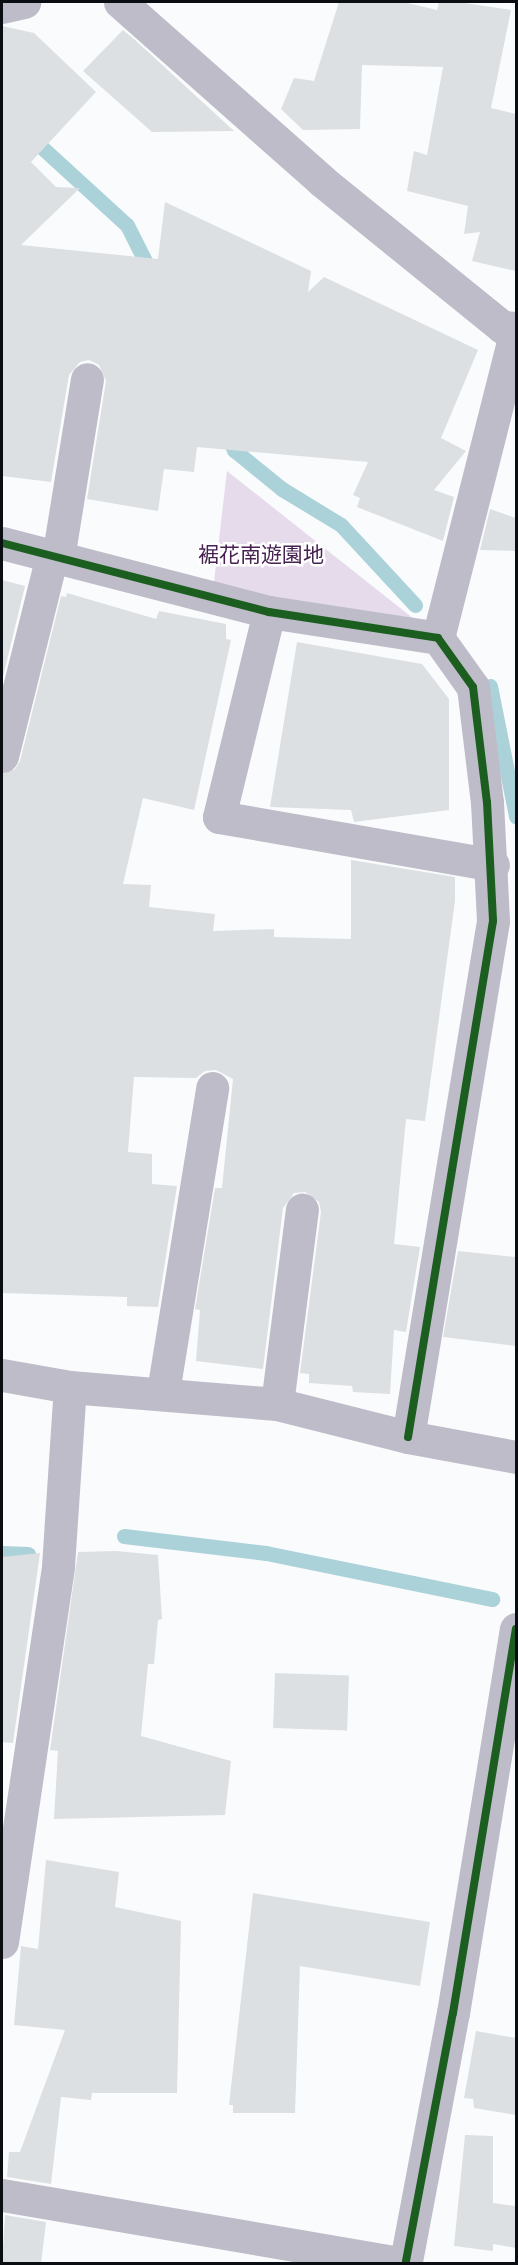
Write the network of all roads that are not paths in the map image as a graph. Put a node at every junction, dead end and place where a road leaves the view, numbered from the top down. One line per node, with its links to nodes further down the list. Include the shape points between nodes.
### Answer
1 (24, 2): 3 (street)
2 (120, 2): 4 (street, via 322,182 502,327)
3 (2, 7)
4 (516, 329): 9 (street)
5 (87, 379): 7 (street)
6 (2, 543): 7 (street)
7 (55, 557): 8 (street); 10 (street)
8 (269, 612): 9 (street); 11 (street, via 219,817)
9 (438, 638): 11 (street, via 473,687)
10 (2, 756)
11 (493, 865): 12 (street)
12 (505, 925): 19 (street)
13 (212, 1088): 17 (street)
14 (302, 1210): 18 (street)
15 (2, 1375): 16 (street)
16 (70, 1387): 17 (street); 22 (street, via 58,1566)
17 (163, 1392): 18 (street)
18 (277, 1404): 19 (street)
19 (408, 1437): 20 (street)
20 (516, 1456)
21 (516, 1629): 25 (street, via 453,2013)
22 (12, 1788): 23 (street)
23 (2, 1942)
24 (2, 2195): 25 (street)
25 (406, 2262)

